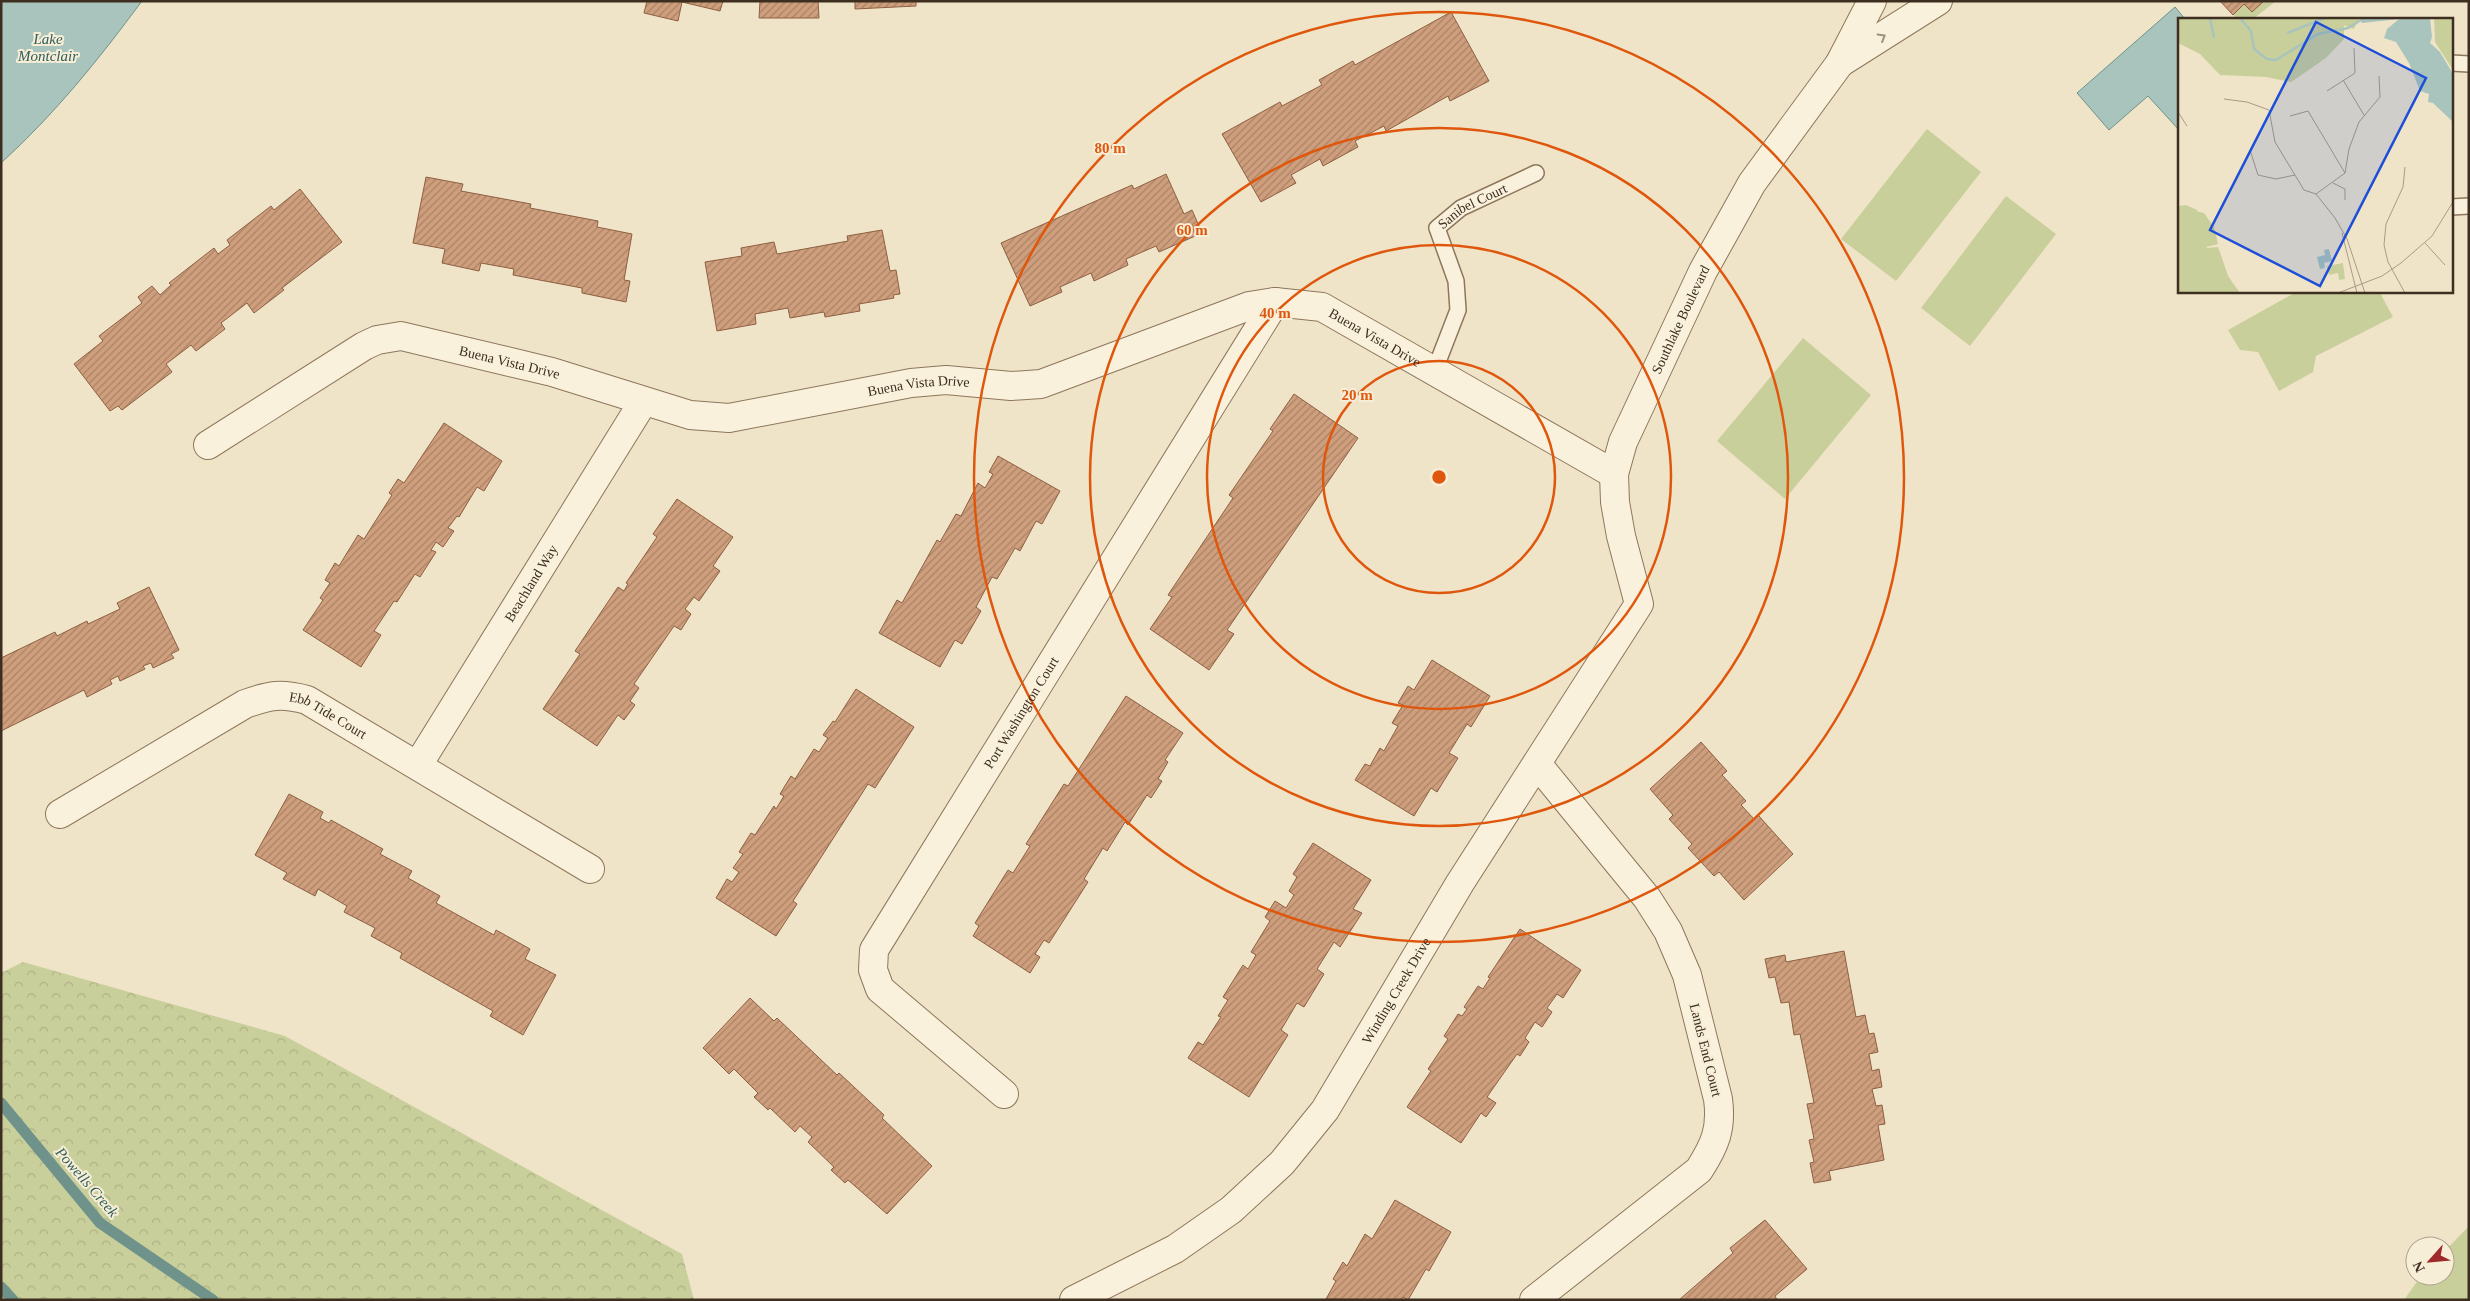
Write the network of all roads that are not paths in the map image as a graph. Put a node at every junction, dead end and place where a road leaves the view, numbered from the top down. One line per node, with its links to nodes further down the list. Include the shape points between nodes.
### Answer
1 (1872, 1): 3 (street)
2 (1938, 1): 3 (street, one-way to 2)
3 (1840, 63): 13 (street, Southlake Boulevard, via 1752,183 1708,263 1644,394 1623,442)
4 (2452, 63): 5 (lane)
5 (2469, 64)
6 (1536, 173): 10 (lane, Sanibel Court, via 1461,208 1438,228 1456,280 1458,310)
7 (2469, 206): 8 (lane)
8 (2452, 208)
9 (1275, 302): 10 (street, Buena Vista Drive, via 1322,307); 11 (street, Buena Vista Drive, via 1249,306 1040,384 1011,386 937,380 729,418 690,415); 19 (street, Port Washington Court, via 874,950 873,970 880,989)
10 (1434, 372): 13 (street, Buena Vista Drive)
11 (643, 402): 12 (street, Buena Vista Drive, via 552,372 401,336 364,346); 15 (street, Beachland Way)
12 (208, 445)
13 (1614, 474): 14 (street, Southlake Boulevard, via 1621,536)
14 (1640, 604): 16 (street, Winding Creek Drive)
15 (418, 765): 17 (street, Ebb Tide Court, via 307,700 288,695 268,696 245,704); 18 (street, Ebb Tide Court)
16 (1538, 765): 20 (street, Winding Creek Drive, via 1460,883 1325,1110 1282,1163 1231,1210 1175,1249); 21 (street, Lands End Court, via 1647,898 1668,931 1687,975 1720,1115 1714,1147 1699,1170)
17 (60, 814)
18 (590, 869)
19 (1004, 1094)
20 (1074, 1300)
21 (1534, 1300)

